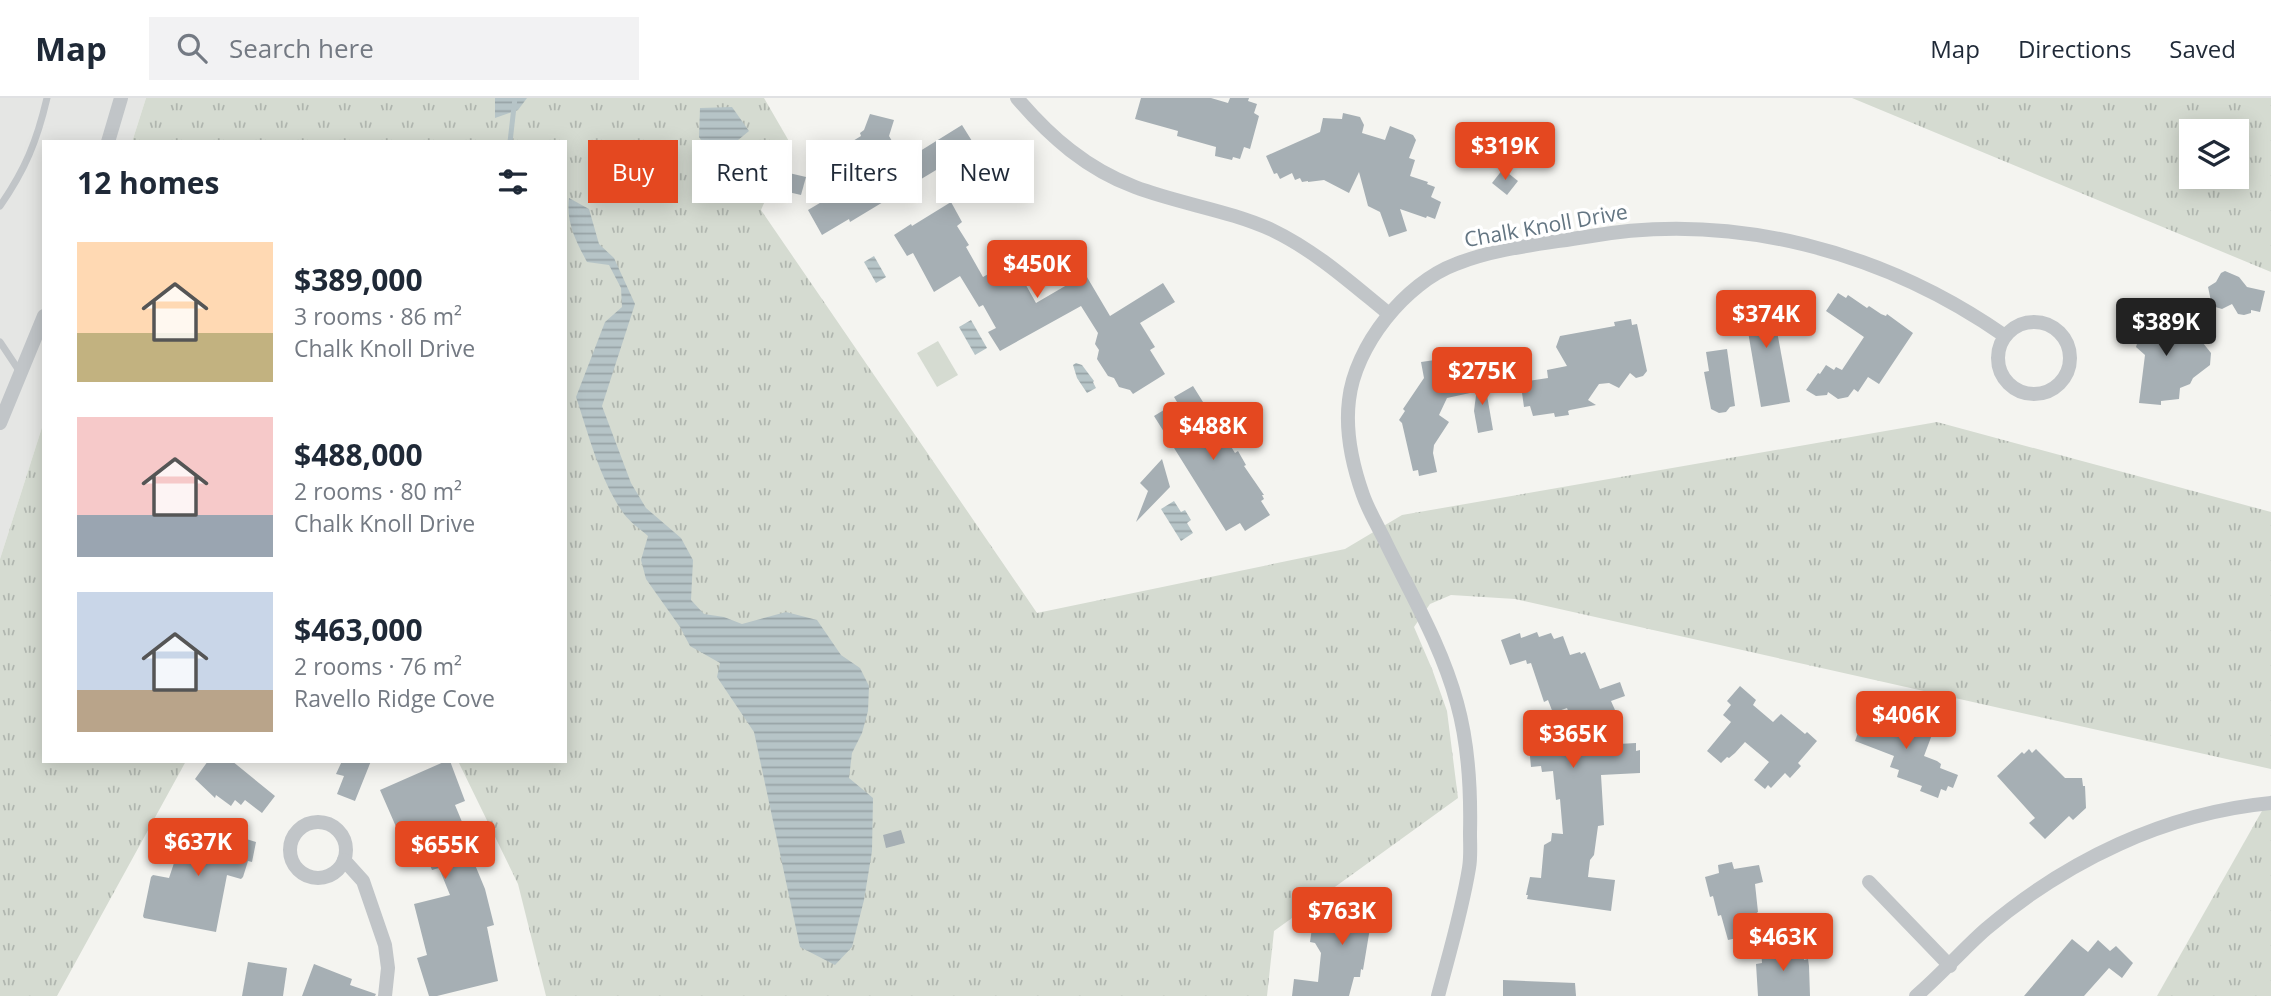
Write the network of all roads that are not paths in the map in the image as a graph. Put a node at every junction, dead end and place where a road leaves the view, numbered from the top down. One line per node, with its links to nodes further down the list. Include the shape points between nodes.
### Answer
1 (47, 98): 5 (lane, via 21,176)
2 (121, 98): 4 (street)
3 (1017, 98): 6 (street, via 1057,141 1088,163 1136,187 1273,231 1322,260)
4 (109, 140)
5 (0, 206)
6 (1389, 314): 8 (street, Chalk Knoll Drive, via 1432,277 1477,256 1610,232 1707,228 1766,236 1855,258 1955,303); 17 (street, Chalk Knoll Drive, via 1352,381 1349,440 1364,498 1451,682 1466,747 1471,804 1469,866)
7 (42, 321): 10 (street)
8 (2005, 335): 8 (street, via 1998,358 2006,381 2015,389 2039,394 2059,383 2066,373 2069,351 2057,330 2047,324 2024,323)
9 (0, 342): 10 (lane)
10 (21, 372): 11 (street)
11 (0, 423)
12 (2271, 803): 15 (street, via 2201,816 2118,844 2015,905)
13 (344, 860): 16 (street, via 363,881 385,945)
14 (1869, 882): 15 (street)
15 (1950, 966): 18 (street)
16 (385, 996)
17 (1438, 996)
18 (1916, 996)

